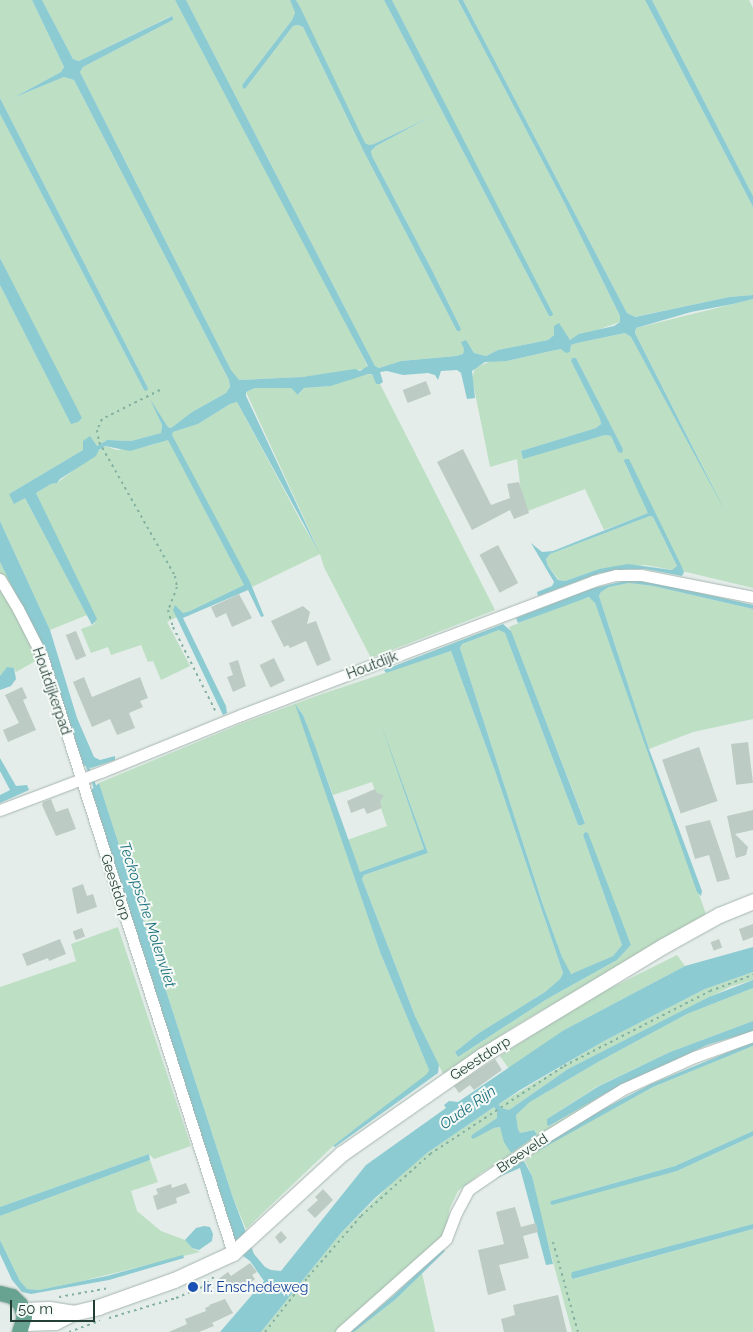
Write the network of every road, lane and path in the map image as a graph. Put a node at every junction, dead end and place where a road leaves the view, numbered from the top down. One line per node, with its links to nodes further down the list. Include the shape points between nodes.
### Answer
1 (160, 390): 4 (path, via 102,419 98,430 99,442 175,576 177,587 168,610 173,627)
2 (0, 579): 5 (street, Houtdijkerpad, via 42,656)
3 (753, 597): 4 (street, Houtdijk, via 641,574 616,576 584,584)
4 (222, 723): 5 (street, Houtdijk)
5 (85, 778): 6 (street, Houtdijk); 11 (street, Geestdorp)
6 (0, 810)
7 (753, 901): 11 (main road, Geestdorp, via 718,915 671,941 483,1055 341,1154)
8 (753, 974): 14 (path, via 710,991 541,1080 423,1159 378,1200 327,1254)
9 (753, 1036): 15 (street, Breeveld, via 694,1057 624,1089 468,1190 446,1239)
10 (553, 1242): 16 (path)
11 (235, 1251): 13 (main road, Geestdorp, via 174,1280 98,1307 73,1313 48,1309)
12 (0, 1292): 13 (main road, via 12,1296)
13 (22, 1321)
14 (265, 1332)
15 (341, 1332)
16 (578, 1332)

